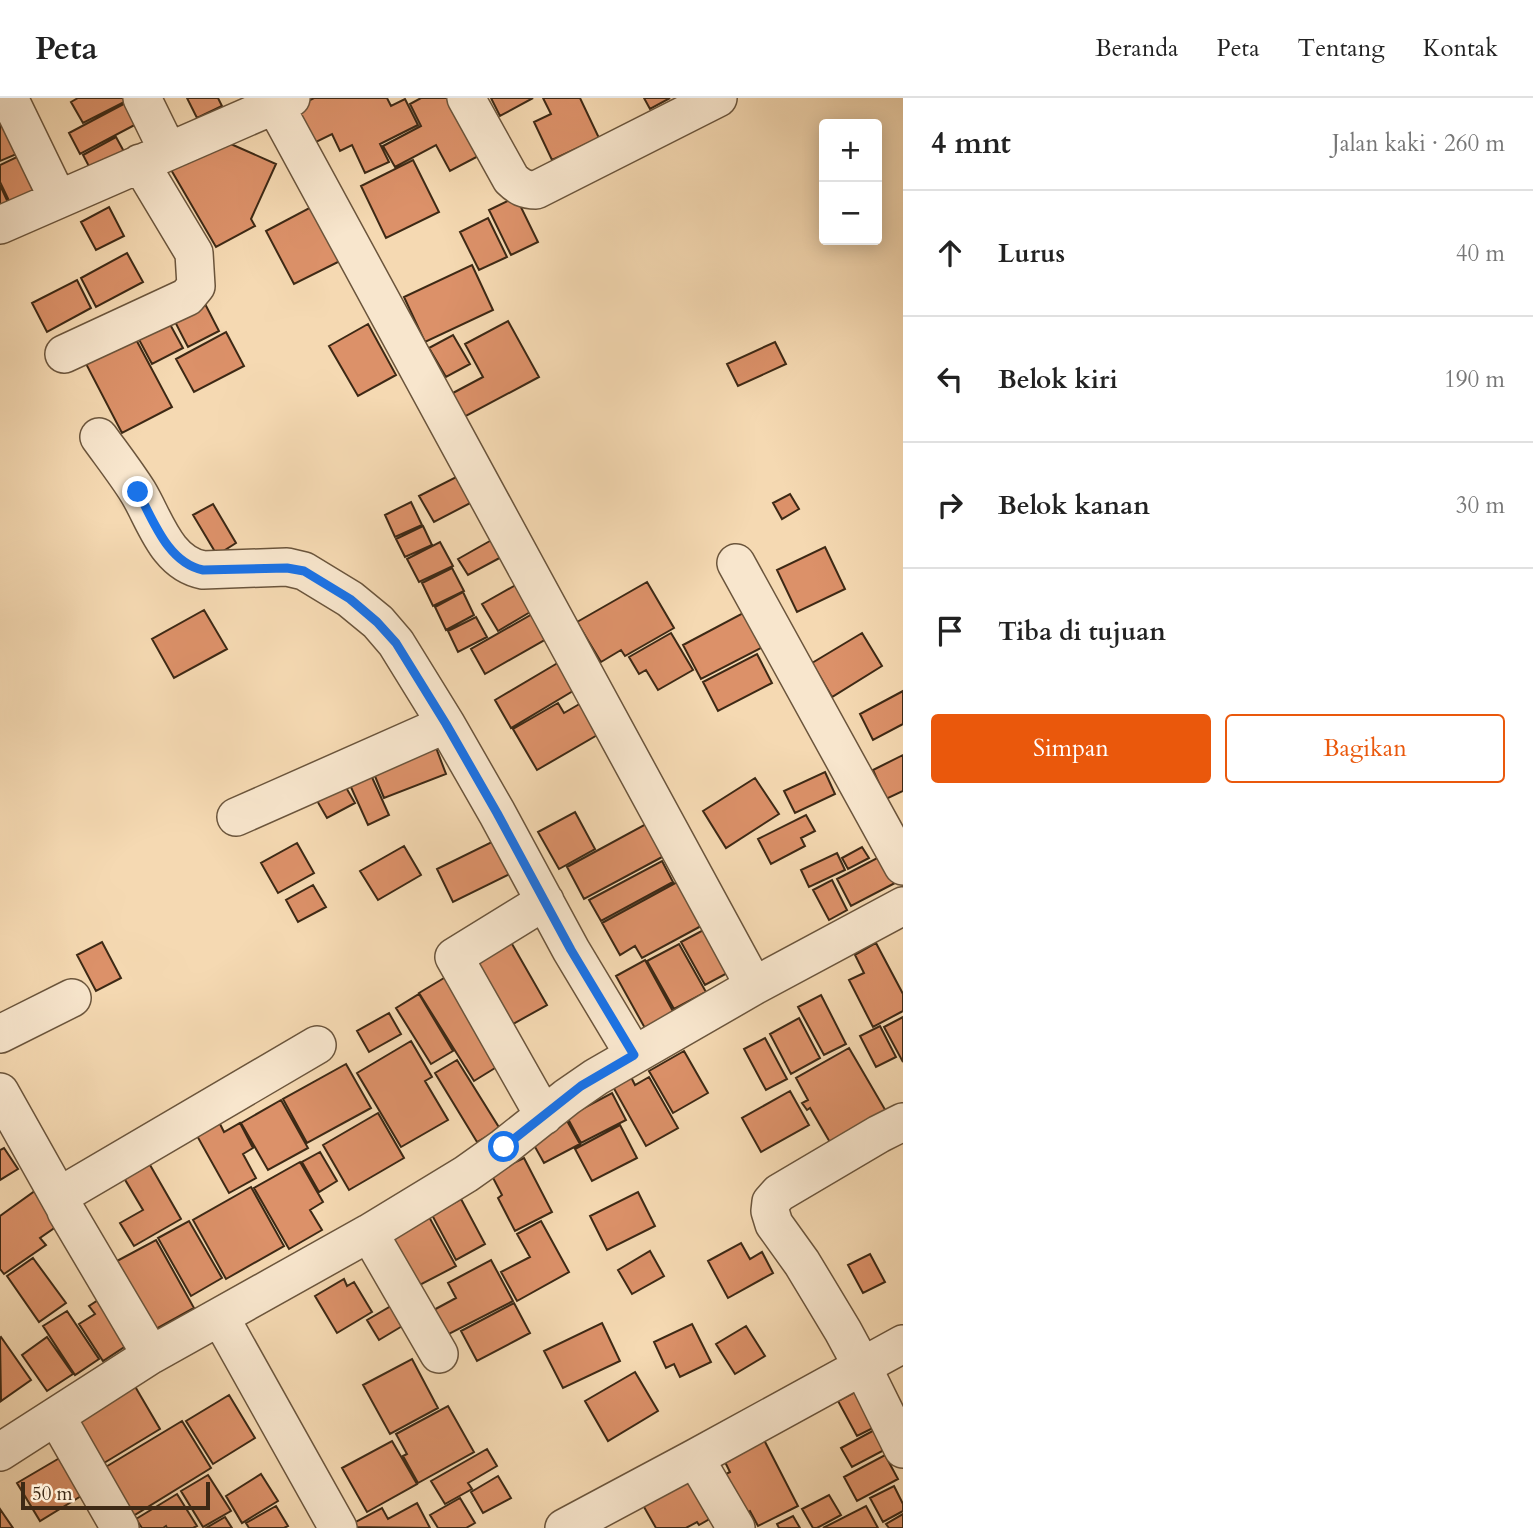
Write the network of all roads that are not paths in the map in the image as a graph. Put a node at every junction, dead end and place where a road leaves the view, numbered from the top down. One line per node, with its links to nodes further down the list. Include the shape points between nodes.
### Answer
1 (9, 98): 7 (street)
2 (142, 98): 6 (street)
3 (466, 98): 4 (street, via 511,180 526,190 536,190)
4 (718, 98)
5 (279, 100): 6 (street); 17 (street)
6 (154, 157): 7 (street); 9 (street, via 194,253 196,286 187,297)
7 (58, 200): 8 (street)
8 (0, 225)
9 (64, 354)
10 (99, 437): 12 (street, via 180,559 203,570 287,568 328,584 396,643)
11 (736, 563): 14 (street)
12 (446, 724): 13 (street); 15 (street)
13 (236, 817)
14 (903, 866)
15 (545, 901): 21 (street); 23 (street, via 454,957)
16 (903, 905): 17 (street)
17 (754, 986): 21 (street)
18 (72, 998): 19 (street)
19 (0, 1034)
20 (317, 1045): 25 (street, via 68,1191)
21 (634, 1055): 23 (street, via 581,1086)
22 (0, 1091): 25 (street)
23 (544, 1115): 26 (street, via 466,1174)
24 (903, 1122): 31 (street, via 779,1193 771,1202 774,1224)
25 (64, 1206): 30 (street)
26 (369, 1233): 27 (street); 29 (street)
27 (220, 1317): 30 (street); 37 (street)
28 (903, 1344): 31 (street)
29 (439, 1354)
30 (151, 1355): 32 (street)
31 (863, 1368): 33 (street); 35 (street)
32 (56, 1416): 34 (street); 36 (street)
33 (903, 1449)
34 (0, 1452)
35 (695, 1458): 38 (street); 39 (street)
36 (120, 1528)
37 (338, 1528)
38 (564, 1528)
39 (736, 1528)

